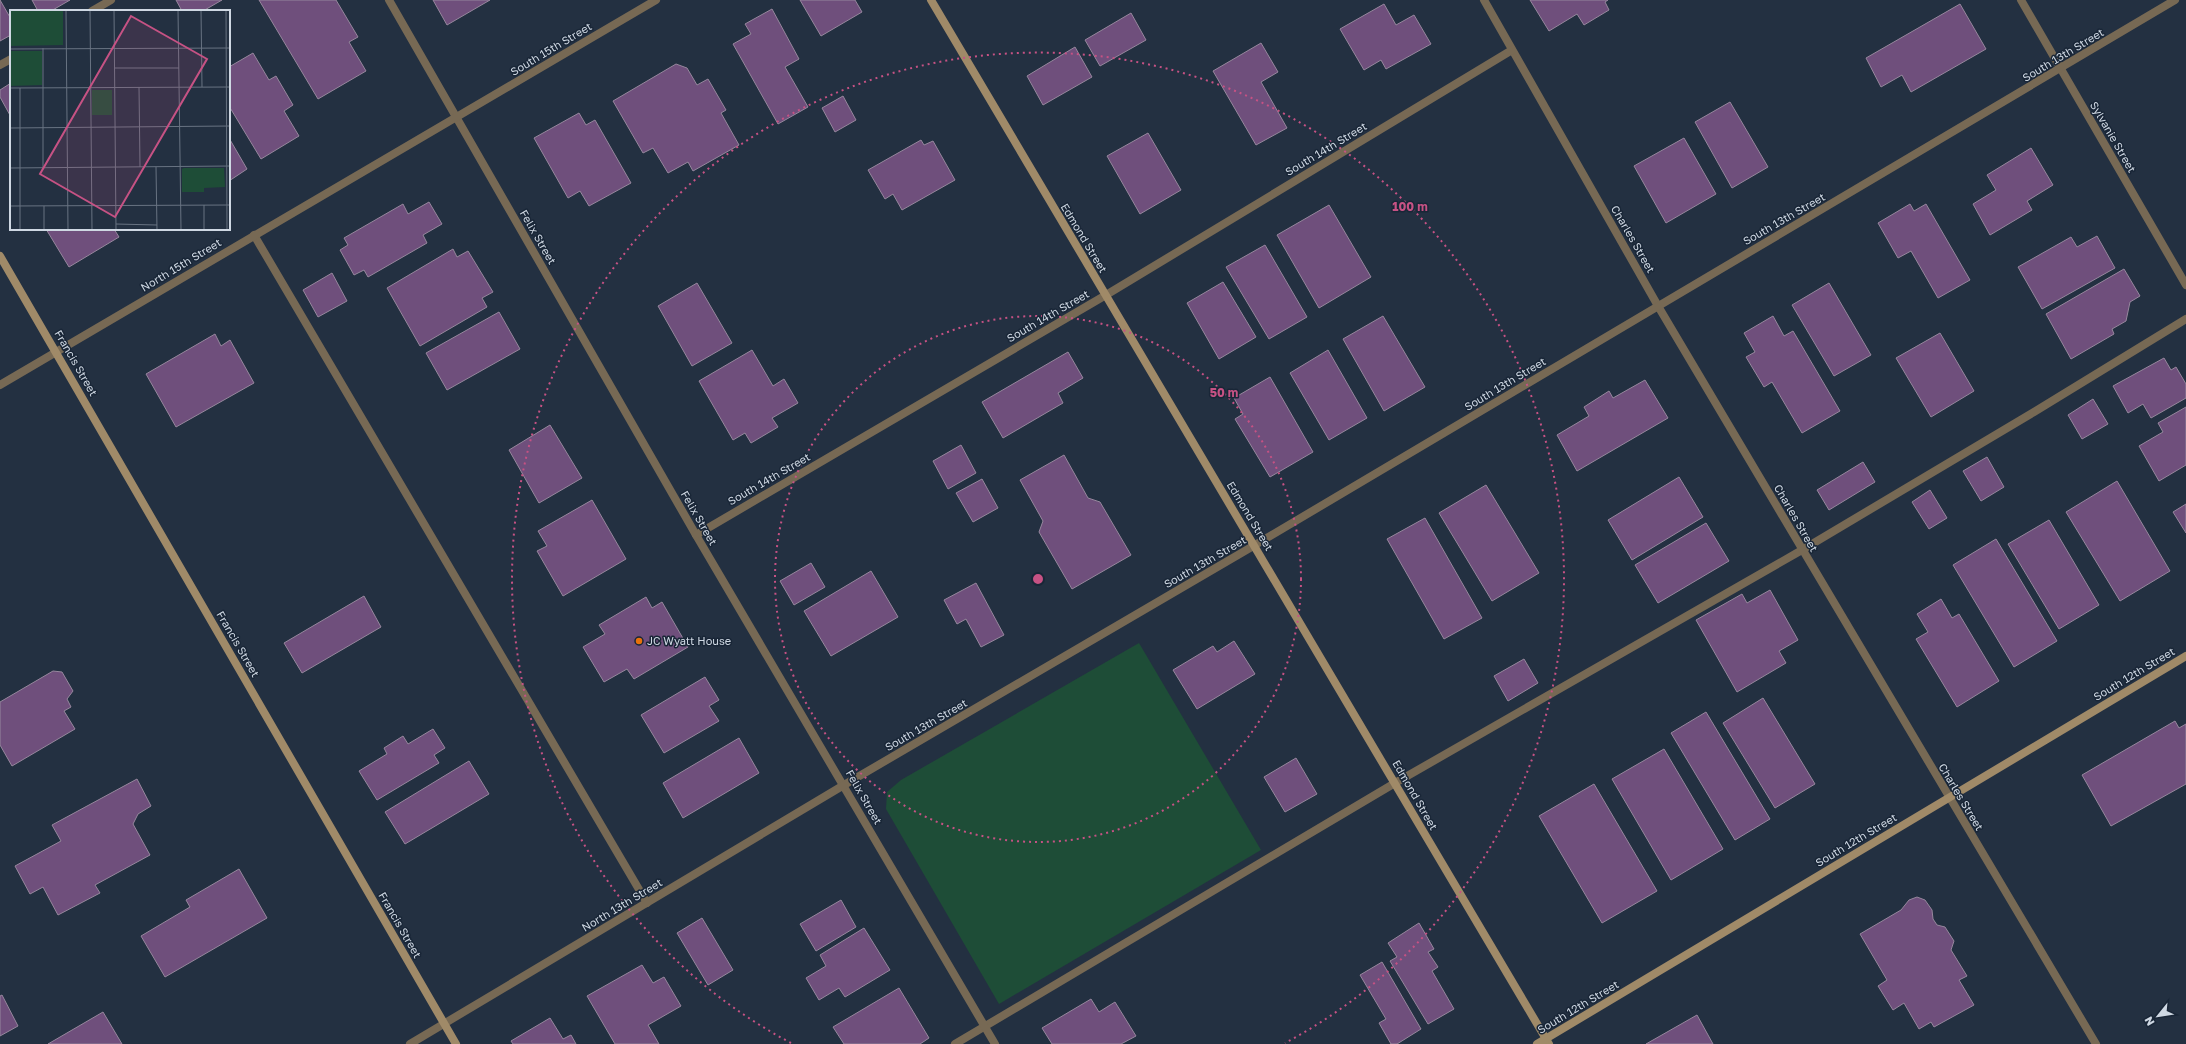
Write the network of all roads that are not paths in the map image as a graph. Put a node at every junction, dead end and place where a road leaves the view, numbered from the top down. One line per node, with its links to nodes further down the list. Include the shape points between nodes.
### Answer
1 (111, 0): 8 (street)
2 (389, 0): 13 (street, Felix Street)
3 (656, 0): 13 (street, South 15th Street)
4 (931, 0): 17 (street, Edmond Street)
5 (1484, 0): 9 (street, Charles Street)
6 (2021, 0): 12 (street, Sylvanie Street)
7 (2175, 0): 12 (street, South 13th Street)
8 (94, 10)
9 (1512, 50): 17 (street, South 14th Street); 18 (street, Charles Street)
10 (10, 59): 11 (street)
11 (0, 65)
12 (2061, 69): 16 (street, Sylvanie Street); 18 (street, South 13th Street)
13 (458, 117): 14 (street, North 15th Street); 22 (street, Felix Street)
14 (254, 235): 20 (street, North 15th Street); 29 (street)
15 (0, 256): 20 (street, Francis Street)
16 (2186, 285)
17 (1106, 295): 22 (street, South 14th Street); 23 (street, Edmond Street)
18 (1658, 306): 23 (street, South 13th Street); 24 (street, Charles Street)
19 (2186, 319): 24 (street)
20 (57, 351): 21 (street, North 15th Street); 30 (street, Francis Street)
21 (0, 386)
22 (696, 535): 27 (street, Felix Street)
23 (1255, 545): 26 (street, Edmond Street); 27 (street, South 13th Street)
24 (1802, 550): 26 (street); 28 (street, Charles Street)
25 (2186, 656): 28 (street, South 12th Street)
26 (1395, 783): 31 (street); 32 (street, Edmond Street)
27 (844, 785): 29 (street, North 13th Street); 31 (street, Felix Street)
28 (1948, 798): 32 (street, South 12th Street); 38 (street, Charles Street)
29 (647, 903): 30 (street, North 13th Street)
30 (444, 1024): 33 (street, North 13th Street); 34 (street, Francis Street)
31 (984, 1026): 35 (street); 36 (street, Felix Street)
32 (1547, 1041): 37 (street, South 12th Street)
33 (410, 1044)
34 (456, 1044)
35 (955, 1044)
36 (995, 1044)
37 (1537, 1044)
38 (2096, 1044)

